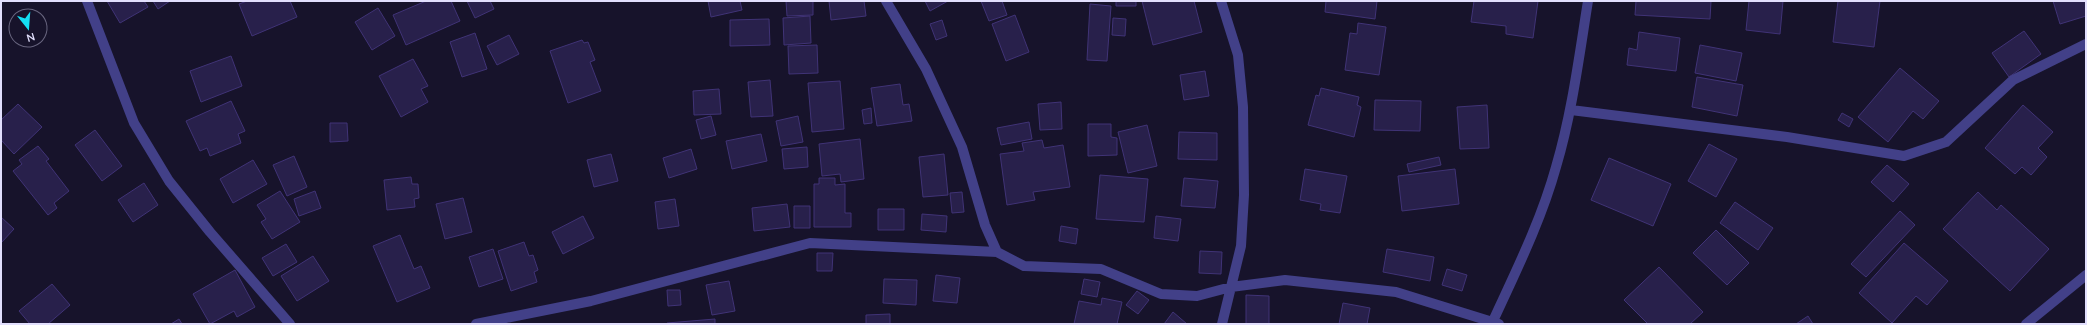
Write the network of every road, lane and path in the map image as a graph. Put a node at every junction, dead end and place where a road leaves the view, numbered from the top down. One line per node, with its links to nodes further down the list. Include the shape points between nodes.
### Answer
1 (87, 1): 11 (street, via 134,123 169,181)
2 (886, 1): 7 (street, via 926,69 962,148 984,225)
3 (1221, 1): 9 (street, via 1238,55 1242,107 1244,195 1240,246)
4 (1588, 1): 6 (street)
5 (2086, 44): 6 (street, via 2014,80 1946,142 1904,156 1786,137)
6 (1571, 110): 10 (street, via 1556,168)
7 (997, 252): 9 (street, via 1024,266 1101,269 1161,294 1197,296); 12 (street, via 810,243 591,301)
8 (2086, 275): 14 (street)
9 (1231, 287): 10 (street, via 1285,280 1396,292); 13 (street)
10 (1496, 323)
11 (290, 324)
12 (476, 324)
13 (1222, 324)
14 (2026, 324)

